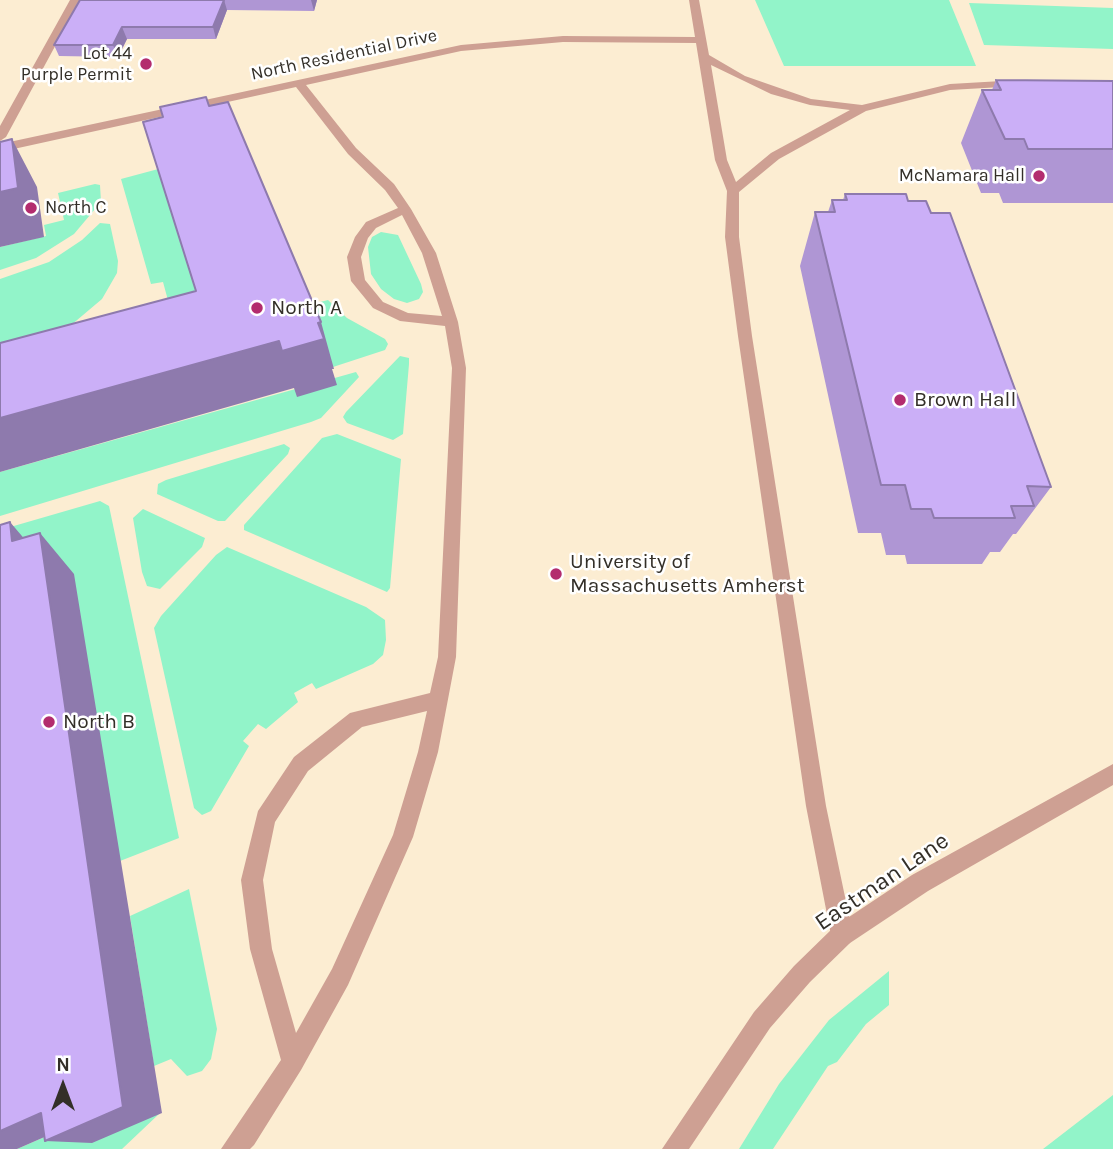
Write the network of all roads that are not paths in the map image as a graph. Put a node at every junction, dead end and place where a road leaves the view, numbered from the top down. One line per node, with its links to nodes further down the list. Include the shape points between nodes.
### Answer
1 (75, 0): 8 (street)
2 (694, 0): 3 (street)
3 (700, 40): 4 (street); 5 (street, North Residential Drive, via 510,42)
4 (702, 56): 7 (street, via 775,92 810,102); 10 (street, via 721,160)
5 (299, 83): 9 (street, North Residential Drive); 11 (street)
6 (1032, 83): 7 (street, via 950,87)
7 (862, 108): 10 (street, via 775,156)
8 (0, 137)
9 (0, 148)
10 (733, 191): 15 (street, via 732,237 747,349 816,806)
11 (405, 209): 12 (street, via 429,253); 12 (street, via 371,225 362,237 354,257 358,281 378,305 405,318)
12 (451, 322): 13 (street, via 459,368 447,657)
13 (440, 699): 16 (street, via 403,837 340,977); 16 (street, via 357,719 301,764 265,818 252,880 261,949)
14 (1113, 774): 15 (street, Eastman Lane, via 920,883)
15 (842, 935): 18 (street, Eastman Lane, via 762,1020)
16 (293, 1062): 17 (street)
17 (233, 1149)
18 (674, 1149)

